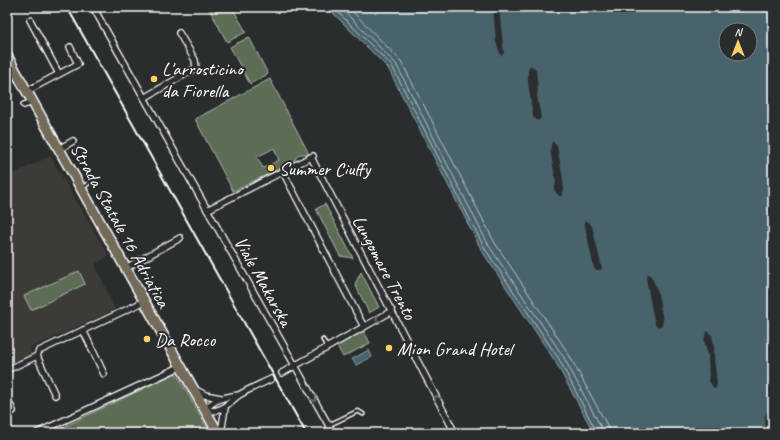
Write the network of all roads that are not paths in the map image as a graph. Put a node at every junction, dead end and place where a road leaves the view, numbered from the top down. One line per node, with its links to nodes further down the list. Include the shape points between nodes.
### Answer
1 (95, 8): 8 (street, Viale Makarska)
2 (30, 20): 6 (street)
3 (179, 33): 8 (street, via 196,68)
4 (70, 47): 6 (street, via 78,64)
5 (7, 56): 7 (main road, Strada Statale 16 Adriatica)
6 (59, 74): 7 (street)
7 (27, 91): 9 (main road, Strada Statale 16 Adriatica)
8 (144, 98): 16 (street, Viale Makarska)
9 (33, 102): 10 (street); 12 (main road, Strada Statale 16 Adriatica)
10 (24, 106)
11 (73, 141): 12 (street)
12 (59, 149): 15 (main road, Strada Statale 16 Adriatica)
13 (283, 172): 16 (street); 20 (street, Lungomare Trento, via 312,157); 21 (street)
14 (91, 181): 15 (lane)
15 (82, 188): 18 (main road, Strada Statale 16 Adriatica)
16 (207, 210): 27 (street, Viale Makarska)
17 (180, 238): 18 (street)
18 (126, 268): 19 (main road, Strada Statale 16 Adriatica)
19 (144, 301): 22 (street); 26 (main road, Strada Statale 16 Adriatica)
20 (392, 312): 21 (street, one-way to 21); 45 (street, Lungomare Trento, one-way to 20)
21 (364, 327): 24 (street)
22 (83, 330): 25 (street, via 39,351); 30 (street)
23 (322, 340): 24 (lane)
24 (327, 348): 27 (street)
25 (37, 355): 28 (street); 33 (street)
26 (182, 366): 32 (main road, Strada Statale 16 Adriatica); 42 (street)
27 (295, 366): 29 (street); 41 (street, Viale Makarska, one-way to 41)
28 (7, 370)
29 (282, 373)
30 (104, 374)
31 (271, 378): 34 (street)
32 (193, 387): 36 (street, via 201,394); 38 (main road, Strada Statale 16 Adriatica)
33 (55, 395)
34 (240, 395): 36 (street); 37 (street)
35 (7, 398): 39 (street)
36 (222, 398): 38 (street)
37 (226, 408): 38 (street); 43 (street)
38 (206, 410): 43 (main road, Strada Statale 16 Adriatica)
39 (13, 411)
40 (363, 414): 41 (lane, via 358,411)
41 (329, 426): 44 (street, Viale Makarska)
42 (37, 433)
43 (220, 433)
44 (333, 433)
45 (455, 433)

